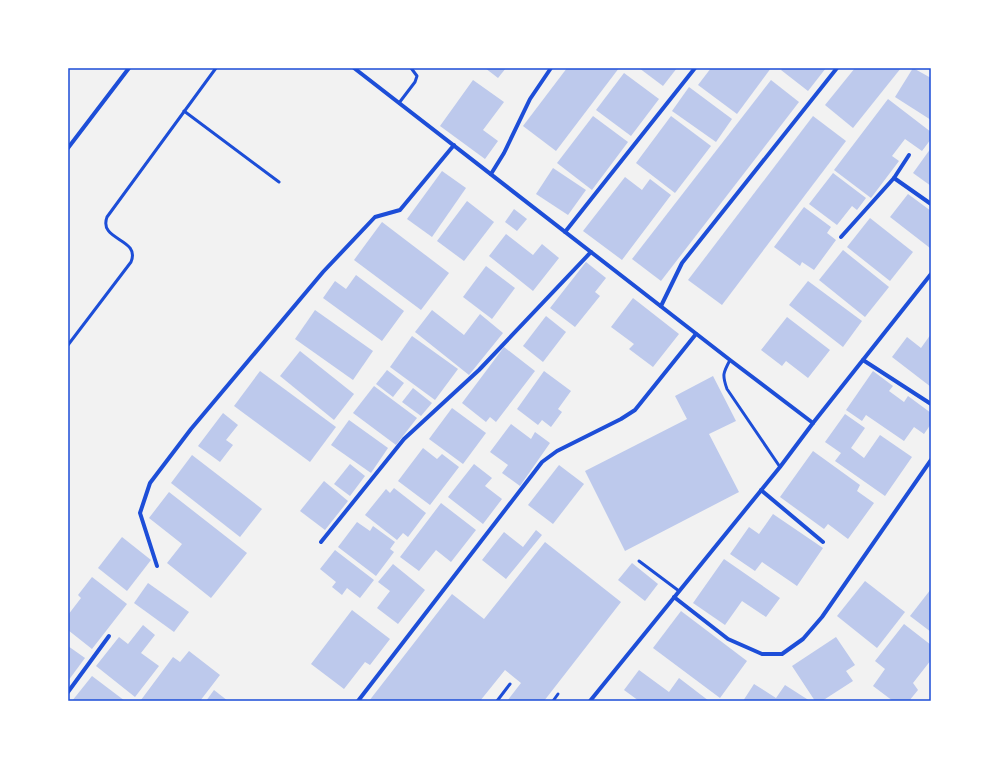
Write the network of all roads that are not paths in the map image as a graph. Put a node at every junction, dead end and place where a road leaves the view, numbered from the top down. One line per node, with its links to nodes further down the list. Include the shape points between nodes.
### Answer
1 (129, 68): 12 (street)
2 (216, 68): 10 (lane)
3 (354, 68): 8 (street)
4 (411, 68): 9 (lane, via 417,76 415,82)
5 (550, 68): 14 (street, via 530,99)
6 (695, 68): 18 (street)
7 (837, 68): 22 (street, via 682,263)
8 (361, 70): 9 (street)
9 (399, 103): 11 (street)
10 (184, 111): 16 (lane); 24 (lane, via 107,216 106,228 129,246 133,256)
11 (454, 145): 14 (street); 35 (street, via 400,210 375,217 323,272 191,429 150,483 140,513)
12 (68, 148)
13 (910, 155): 15 (street)
14 (491, 174): 18 (street)
15 (894, 178): 17 (street); 19 (street)
16 (279, 182)
17 (931, 204)
18 (565, 232): 20 (street)
19 (840, 237)
20 (591, 252): 22 (street); 32 (street, via 479,370 404,439)
21 (931, 274): 26 (street)
22 (661, 306): 23 (street)
23 (696, 334): 25 (street); 42 (street, via 635,410 557,451 542,462)
24 (68, 345)
25 (730, 360): 28 (street); 30 (lane, via 723,373 727,389)
26 (863, 360): 27 (street); 28 (street)
27 (931, 404)
28 (813, 423): 30 (street)
29 (931, 460): 37 (street, via 822,616 803,639 782,654 762,654 728,639)
30 (780, 467): 31 (street)
31 (761, 490): 33 (street); 36 (street)
32 (321, 542)
33 (823, 542)
34 (639, 561): 36 (lane)
35 (157, 566)
36 (679, 591): 37 (street)
37 (674, 597): 45 (street)
38 (109, 636): 40 (street)
39 (510, 684): 43 (lane)
40 (68, 692)
41 (558, 694): 44 (lane)
42 (358, 701)
43 (497, 701)
44 (552, 701)
45 (590, 701)

